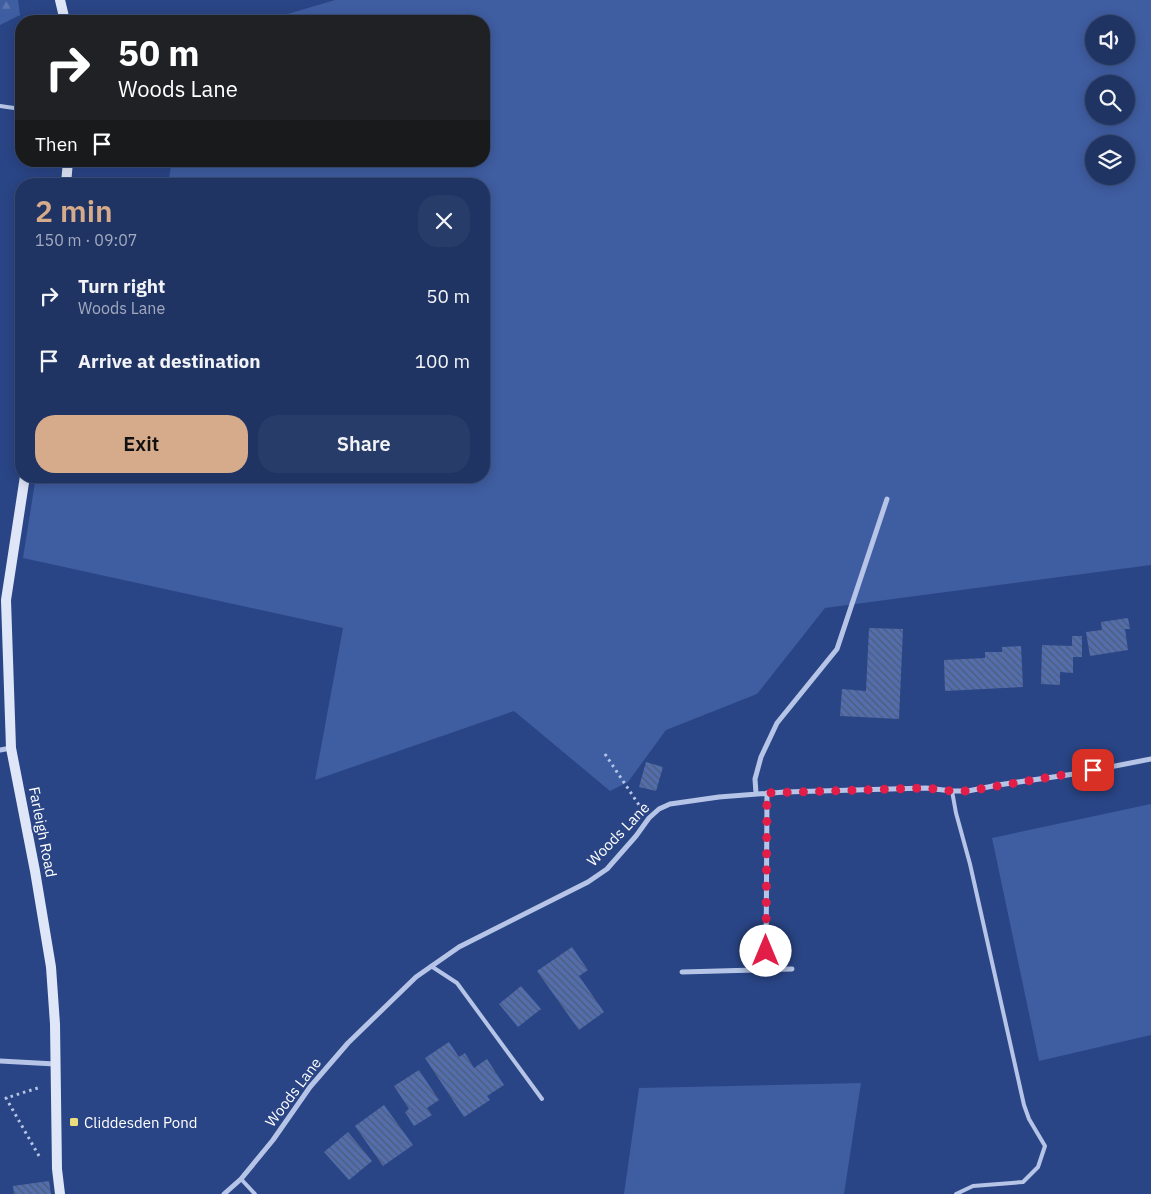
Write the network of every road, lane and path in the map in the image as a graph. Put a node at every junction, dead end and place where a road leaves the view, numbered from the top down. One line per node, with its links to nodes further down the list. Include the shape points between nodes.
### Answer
1 (60, 0): 2 (main road)
2 (64, 15)
3 (0, 106): 4 (lane)
4 (15, 108)
5 (24, 483): 7 (main road, Farleigh Road, via 6,600)
6 (886, 499): 12 (street, via 837,649 777,723 761,757 755,779)
7 (11, 748): 8 (street); 20 (main road, Farleigh Road, via 51,967)
8 (0, 750)
9 (605, 754): 14 (path)
10 (1151, 759): 11 (street, Woods Lane, via 1074,774)
11 (952, 791): 13 (street, Woods Lane, via 926,788); 27 (lane, via 1024,1105 1045,1146 1038,1167 1023,1182 973,1186)
12 (756, 793): 13 (street, Woods Lane); 14 (street, Woods Lane, via 670,804)
13 (767, 793): 17 (street)
14 (649, 818): 15 (street, Woods Lane, via 607,868 588,882 459,947)
15 (430, 966): 21 (lane, via 457,983); 23 (street, Woods Lane, via 348,1043)
16 (792, 969): 17 (street)
17 (766, 971): 18 (street)
18 (682, 972)
19 (0, 1061): 20 (street)
20 (55, 1064): 22 (path, via 41,1088 6,1098); 24 (main road, Farleigh Road)
21 (542, 1099)
22 (40, 1157)
23 (240, 1179): 25 (street, Woods Lane); 26 (lane)
24 (60, 1194)
25 (224, 1194)
26 (255, 1194)
27 (956, 1194)

